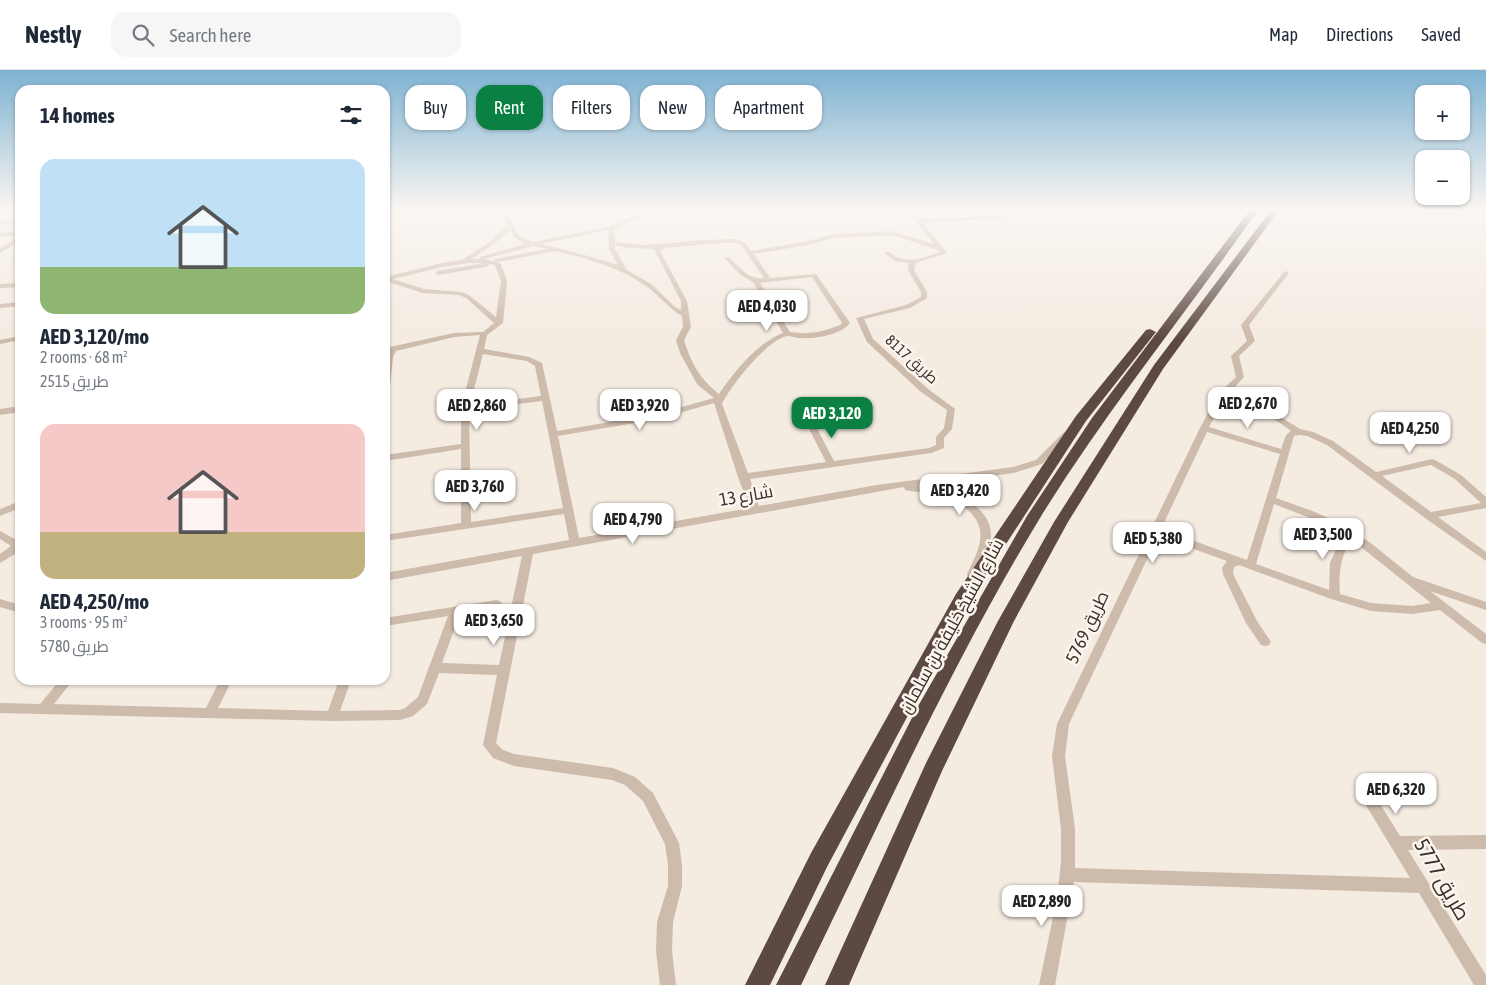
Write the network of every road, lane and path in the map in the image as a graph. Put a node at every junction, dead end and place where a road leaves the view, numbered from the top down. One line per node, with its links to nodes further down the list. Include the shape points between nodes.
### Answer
1 (477, 253): 14 (street)
2 (503, 253): 14 (street)
3 (537, 253): 13 (street)
4 (566, 253): 18 (street)
5 (614, 253): 18 (street)
6 (657, 253): 29 (street, via 684,301)
7 (750, 253): 21 (street)
8 (887, 253): 15 (street, via 898,260)
9 (942, 253): 15 (street, via 943,255)
10 (1222, 253): 22 (highway, شارع الشيخ خليفة بن سلمان)
11 (1243, 253): 105 (highway, via 1158,368 1060,522 1006,621 933,769)
12 (727, 258): 24 (street)
13 (483, 261): 14 (street); 16 (street)
14 (463, 262): 17 (street)
15 (913, 262): 30 (street, طريق 8117, via 911,270 924,292 924,298 900,309 862,316)
16 (494, 263): 17 (street, via 433,273); 32 (street, via 498,264 504,281)
17 (438, 267): 20 (street)
18 (623, 269): 29 (street, via 649,285)
19 (1286, 272): 39 (street, طريق 5769, via 1245,325 1250,341 1235,356 1240,377)
20 (390, 278)
21 (768, 279): 24 (street); 31 (street, via 814,275)
22 (1202, 279): 44 (highway, via 1163,317); 104 (highway, شارع الشيخ خليفة بن سلمان, via 1076,452 980,610)
23 (390, 281): 32 (street, via 423,291 460,293)
24 (756, 281): 34 (street)
25 (15, 285): 26 (street)
26 (0, 286)
27 (15, 304): 28 (street)
28 (0, 306)
29 (685, 315): 38 (street, via 687,327 680,340 684,353 704,389)
30 (862, 320): 31 (street); 51 (street, طريق 8117, via 870,340 924,390 951,409 948,428 940,437 941,446 931,450)
31 (846, 322): 34 (street, via 843,327 820,335)
32 (499, 323): 33 (street)
33 (484, 334): 35 (street); 36 (street, via 470,333 424,341 393,350)
34 (787, 334): 38 (street, via 758,353 726,387)
35 (479, 351): 37 (street, via 535,361 540,368); 40 (street)
36 (390, 354)
37 (546, 398): 40 (street); 47 (street)
38 (720, 399): 47 (street, via 658,416); 53 (street, via 718,404)
39 (1217, 404): 45 (street, طريق 5769); 46 (street, via 1242,400 1269,411)
40 (465, 408): 48 (street)
41 (15, 410): 42 (street)
42 (0, 412)
43 (808, 419): 51 (street)
44 (1081, 420): 54 (street, شارع 13, via 1040,462 1026,468); 78 (highway)
45 (1204, 428): 49 (street); 63 (street, طريق 5769)
46 (1298, 432): 49 (street, via 1290,435); 52 (street, via 1320,438)
47 (552, 434): 58 (street)
48 (466, 446): 50 (street); 62 (street)
49 (1285, 453): 55 (street)
50 (390, 457)
51 (831, 464): 53 (street)
52 (1375, 475): 56 (street, via 1428,462 1442,466); 61 (street)
53 (743, 477): 59 (street)
54 (877, 488): 59 (street, شارع 13); 78 (street, شارع 13, via 918,488 947,495 965,504 981,518 986,533 983,549)
55 (1270, 499): 64 (street); 74 (street)
56 (1486, 504): 61 (street)
57 (15, 506): 60 (street)
58 (568, 510): 62 (street); 68 (street)
59 (756, 510): 68 (street, شارع 13)
60 (0, 513)
61 (1428, 516): 71 (street)
62 (466, 526): 66 (street)
63 (1155, 531): 73 (street); 100 (street, طريق 5769, via 1067,717 1058,745 1058,768 1068,820)
64 (1350, 533): 76 (street); 77 (street, via 1337,554 1333,576)
65 (0, 534): 67 (street)
66 (390, 537)
67 (15, 543)
68 (575, 543): 70 (street, شارع 13)
69 (15, 549): 72 (street)
70 (528, 552): 75 (street, شارع 13); 89 (street)
71 (1486, 557)
72 (0, 559)
73 (1238, 562): 74 (street); 87 (street, via 1230,564 1228,574 1252,623)
74 (1250, 566): 77 (street)
75 (390, 576)
76 (1405, 577): 81 (street); 82 (street)
77 (1335, 596): 81 (street, via 1372,607 1412,610)
78 (962, 598): 103 (highway, via 820,860)
79 (0, 603): 83 (street)
80 (496, 604): 84 (street)
81 (1440, 606): 86 (street)
82 (1486, 606)
83 (15, 608)
84 (455, 612): 85 (street); 88 (street)
85 (390, 621)
86 (1486, 640)
87 (1266, 642)
88 (436, 668): 89 (street); 96 (street, via 423,700 409,712 390,717)
89 (503, 670): 102 (street, via 489,745 498,754 514,760 613,774 630,781 648,797 672,843 675,865 664,952)
90 (63, 685): 94 (street)
91 (224, 685): 95 (street)
92 (343, 685): 96 (street)
93 (0, 708): 94 (street)
94 (43, 709): 95 (street)
95 (210, 712): 96 (street)
96 (332, 716)
97 (1372, 803): 99 (street)
98 (1486, 842): 99 (street, طريق 5777)
99 (1396, 843): 101 (street, طريق 5777)
100 (1067, 875): 101 (street); 106 (street, طريق 5769)
101 (1421, 886): 107 (street, طريق 5777)
102 (668, 985)
103 (757, 985)
104 (788, 985)
105 (837, 985)
106 (1047, 985)
107 (1483, 985)

